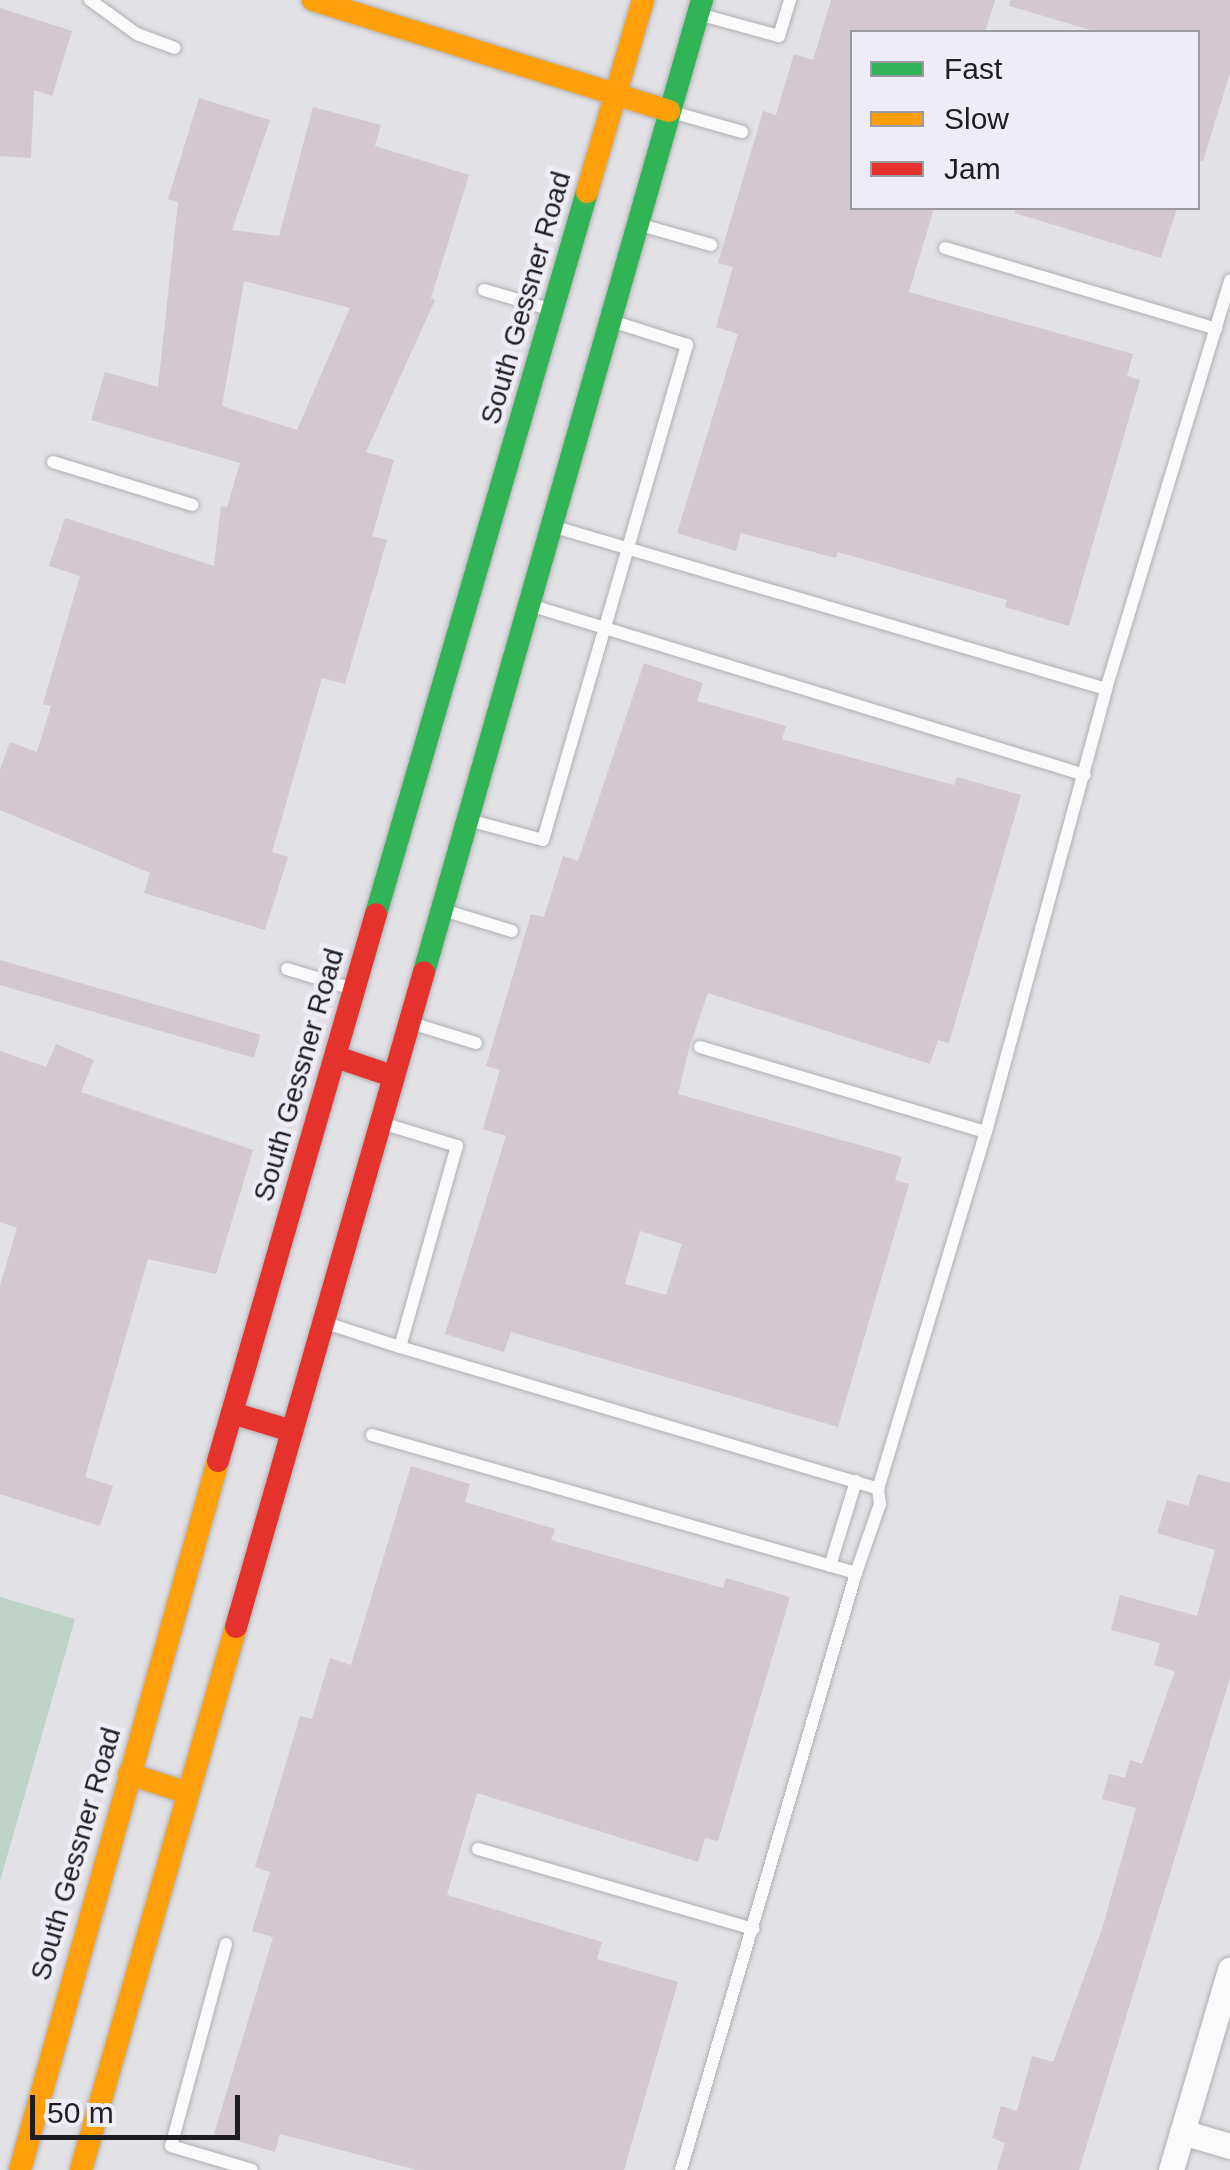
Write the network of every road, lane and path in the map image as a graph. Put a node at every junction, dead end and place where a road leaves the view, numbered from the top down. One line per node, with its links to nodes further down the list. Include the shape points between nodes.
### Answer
1 (90, 0): 6 (lane, via 137,34)
2 (313, 0): 7 (main road)
3 (644, 0): 7 (main road, South Gessner Road)
4 (790, 0): 5 (lane, via 779,36)
5 (700, 7): 8 (main road, South Gessner Road)
6 (175, 48)
7 (615, 94): 8 (main road); 15 (main road, South Gessner Road)
8 (669, 111): 9 (lane); 10 (main road, South Gessner Road)
9 (742, 132)
10 (636, 223): 11 (lane); 16 (main road, South Gessner Road)
11 (711, 245)
12 (946, 248): 17 (lane)
13 (1230, 280): 17 (lane)
14 (484, 290): 15 (lane)
15 (554, 310): 25 (main road, South Gessner Road)
16 (608, 320): 20 (main road, South Gessner Road); 21 (lane, via 687,345)
17 (1216, 329): 24 (lane)
18 (54, 462): 19 (lane)
19 (193, 505)
20 (549, 526): 21 (lane); 22 (main road, South Gessner Road)
21 (628, 547): 23 (lane); 24 (lane)
22 (525, 604): 23 (lane); 25 (main road, South Gessner Road)
23 (604, 629): 26 (lane); 27 (lane, via 543,840)
24 (1106, 690): 26 (lane)
25 (470, 699): 27 (main road, South Gessner Road); 31 (main road, South Gessner Road)
26 (1085, 774): 38 (lane)
27 (465, 819): 28 (main road, South Gessner Road)
28 (440, 909): 29 (lane); 32 (main road, South Gessner Road)
29 (512, 931)
30 (287, 969): 31 (lane)
31 (355, 990): 35 (main road, South Gessner Road)
32 (408, 1022): 33 (lane); 36 (main road, South Gessner Road)
33 (476, 1043)
34 (700, 1046): 38 (lane)
35 (336, 1057): 36 (main road); 41 (main road, South Gessner Road)
36 (392, 1076): 37 (main road, South Gessner Road)
37 (380, 1122): 39 (main road, South Gessner Road); 40 (lane, via 457,1146)
38 (986, 1132): 45 (lane)
39 (323, 1322): 40 (lane); 42 (main road, South Gessner Road)
40 (400, 1347): 44 (lane)
41 (232, 1413): 42 (main road); 48 (main road, South Gessner Road)
42 (292, 1431): 49 (main road, South Gessner Road)
43 (372, 1435): 46 (lane)
44 (856, 1481): 45 (lane); 46 (lane)
45 (878, 1489): 47 (lane, via 880,1504)
46 (830, 1566): 47 (lane)
47 (856, 1573): 51 (lane)
48 (129, 1774): 49 (main road); 56 (main road, South Gessner Road)
49 (188, 1793): 57 (main road, South Gessner Road)
50 (478, 1849): 51 (lane)
51 (754, 1930): 59 (lane)
52 (226, 1944): 58 (lane, via 171,2146)
53 (1230, 1970): 54 (street)
54 (1182, 2132): 55 (street); 60 (street)
55 (1230, 2146)
56 (20, 2170)
57 (81, 2170)
58 (252, 2170)
59 (681, 2170)
60 (1171, 2170)

